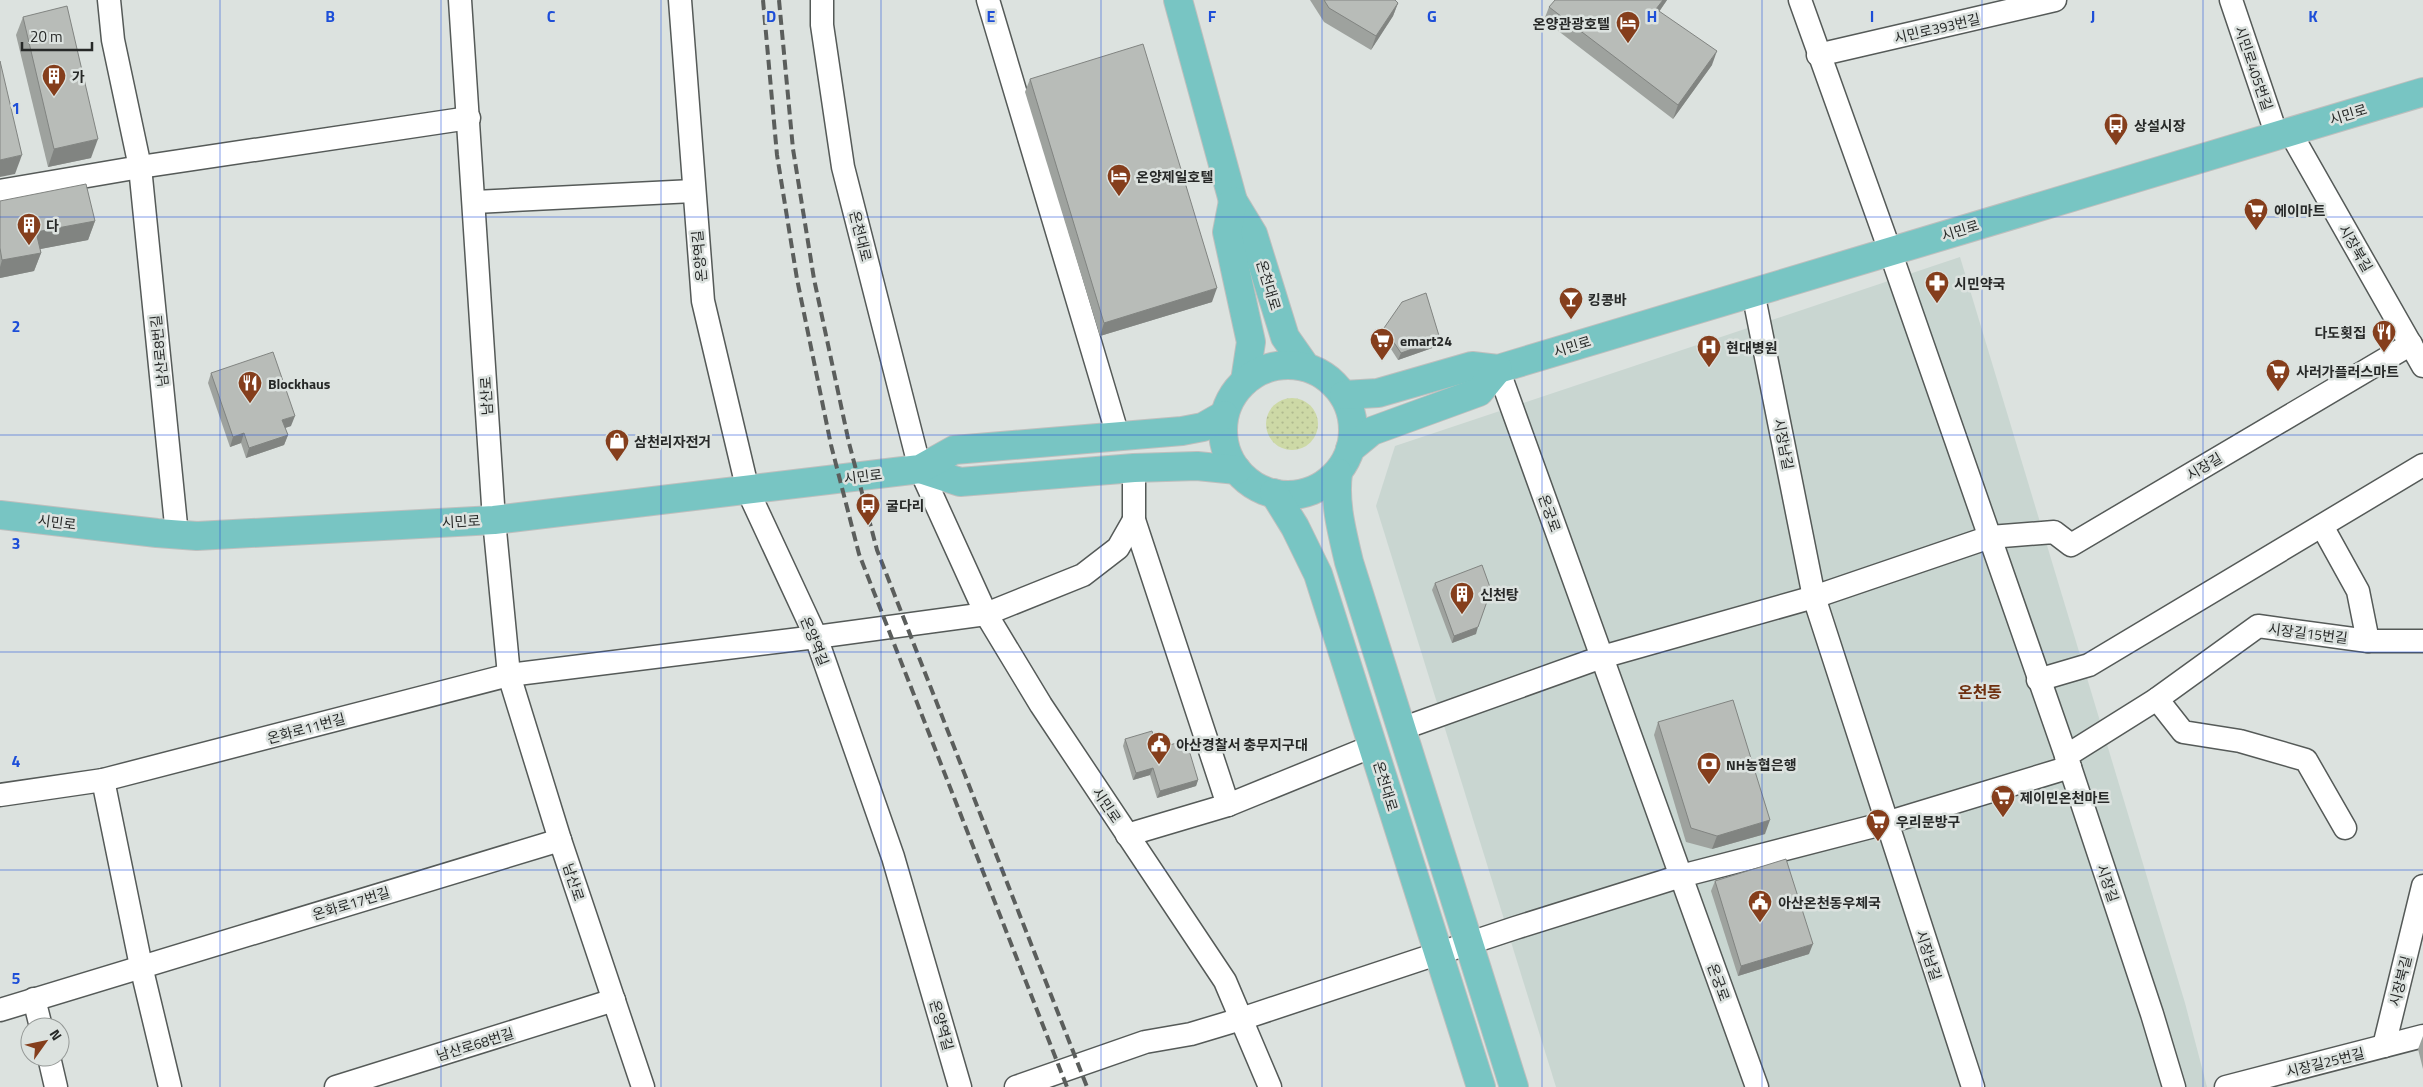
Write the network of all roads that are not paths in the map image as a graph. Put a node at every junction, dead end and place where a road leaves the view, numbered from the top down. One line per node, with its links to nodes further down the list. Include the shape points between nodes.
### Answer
1 (109, 0): 14 (street, 남산로8번길, via 113,40)
2 (460, 0): 12 (street, 남산로)
3 (680, 0): 16 (street, 온양역길)
4 (822, 0): 31 (street, 온천대로, via 822,25 843,168)
5 (988, 0): 28 (street)
6 (1178, 0): 17 (main road, 온천대로)
7 (1800, 0): 10 (street)
8 (2055, 0): 10 (street, 시민로393번길)
9 (2231, 0): 13 (street, 시민로405번길)
10 (1818, 55): 19 (street)
11 (2423, 92): 13 (main road, 시민로)
12 (469, 118): 14 (street); 18 (street, 남산로)
13 (2284, 134): 19 (main road, 시민로); 21 (street, 시장북길)
14 (140, 167): 15 (street); 40 (street, 남산로8번길)
15 (0, 191)
16 (693, 191): 18 (street); 34 (street, 온양역길, via 703,301)
17 (1234, 201): 23 (main road, 온천대로, via 1253,234 1285,337); 25 (main road, 온천대로, via 1227,232 1251,342)
18 (475, 202): 37 (street, 남산로)
19 (1890, 251): 20 (main road, 시민로); 41 (street, 시장길)
20 (1753, 292): 24 (main road, 시민로); 42 (street, 시장남길)
21 (2410, 344): 22 (street, 시장북길); 41 (street, 시장길, via 2071,545 2054,532)
22 (2422, 364)
23 (1306, 367): 25 (main road, via 1293,364 1272,366 1254,373); 26 (main road, via 1330,380)
24 (1498, 368): 26 (main road, 시민로, via 1472,366 1378,393); 29 (main road, via 1479,392 1372,432); 47 (street, 온궁로)
25 (1245, 381): 27 (main road, via 1238,386)
26 (1344, 395): 29 (main road, via 1352,414 1353,435)
27 (1224, 415): 28 (main road, 시민로, via 1203,427); 33 (main road, via 1224,444)
28 (1118, 436): 31 (main road, 시민로, via 954,450)
29 (1344, 461): 35 (main road, via 1322,486 1303,494); 51 (main road, via 1336,488 1338,514 1349,562)
30 (2423, 465): 39 (street)
31 (920, 468): 32 (main road, 시민로, via 960,482); 34 (main road, 시민로); 43 (street, 시민로)
32 (1134, 468): 33 (main road, 시민로, via 1197,466); 38 (street)
33 (1237, 470): 35 (main road, via 1262,490)
34 (748, 490): 37 (main road, 시민로); 44 (street, 온양역길)
35 (1274, 493): 52 (main road, 온천대로, via 1318,574)
36 (0, 515): 40 (main road, 시민로)
37 (494, 520): 40 (main road, 시민로); 48 (street, 남산로)
38 (1134, 520): 43 (street, via 1118,548 1083,575); 56 (street)
39 (2322, 526): 45 (street, via 2358,590); 49 (street, via 2090,665)
40 (177, 535)
41 (1990, 537): 42 (street); 49 (street, 시장길)
42 (1814, 597): 47 (street); 57 (street, 시장남길)
43 (986, 614): 44 (street); 59 (street, 시민로, via 1041,705)
44 (816, 637): 48 (street); 78 (street, 온양역길, via 893,857)
45 (2368, 641): 46 (street, 시장길15번길); 50 (street, 시장길15번길, via 2258,626)
46 (2423, 641)
47 (1602, 657): 51 (street); 61 (street, 온궁로)
48 (509, 675): 54 (street, 온화로11번길); 60 (street, 남산로)
49 (2038, 680): 53 (street, 시장길)
50 (2157, 699): 53 (street, 시장길15번길); 58 (street, via 2183,732 2240,741 2306,760)
51 (1401, 729): 63 (main road)
52 (1373, 746): 56 (street); 64 (main road, 온천대로)
53 (2068, 762): 57 (street); 85 (street, 시장길)
54 (103, 780): 55 (street, 온화로11번길); 65 (street)
55 (0, 795)
56 (1228, 805): 59 (street)
57 (1886, 822): 61 (street); 84 (street, 시장남길)
58 (2345, 828)
59 (1127, 835): 70 (street, 시민로, via 1225,981)
60 (560, 840): 65 (street, 온화로17번길); 67 (street, 남산로)
61 (1681, 876): 63 (street); 83 (street, 온궁로)
62 (2423, 886): 72 (street, 시장북길)
63 (1468, 944): 64 (street); 82 (main road)
64 (1439, 954): 70 (street); 81 (main road, 온천대로)
65 (141, 966): 66 (street, 온화로17번길); 75 (street)
66 (34, 999): 68 (street, 온화로17번길); 69 (street)
67 (614, 1000): 76 (street, 남산로68번길); 77 (street, 남산로)
68 (0, 1010)
69 (38, 1017)
70 (1241, 1019): 79 (street, via 1191,1034 1145,1042); 80 (street, 시민로)
71 (2423, 1036): 72 (street, 시장길25번길)
72 (2384, 1046): 86 (street, 시장길25번길)
73 (51, 1067): 74 (street)
74 (56, 1087)
75 (170, 1087)
76 (336, 1087)
77 (643, 1087)
78 (960, 1087)
79 (1016, 1087)
80 (1270, 1087)
81 (1481, 1087)
82 (1514, 1087)
83 (1757, 1087)
84 (1973, 1087)
85 (2174, 1087)
86 (2226, 1087)

